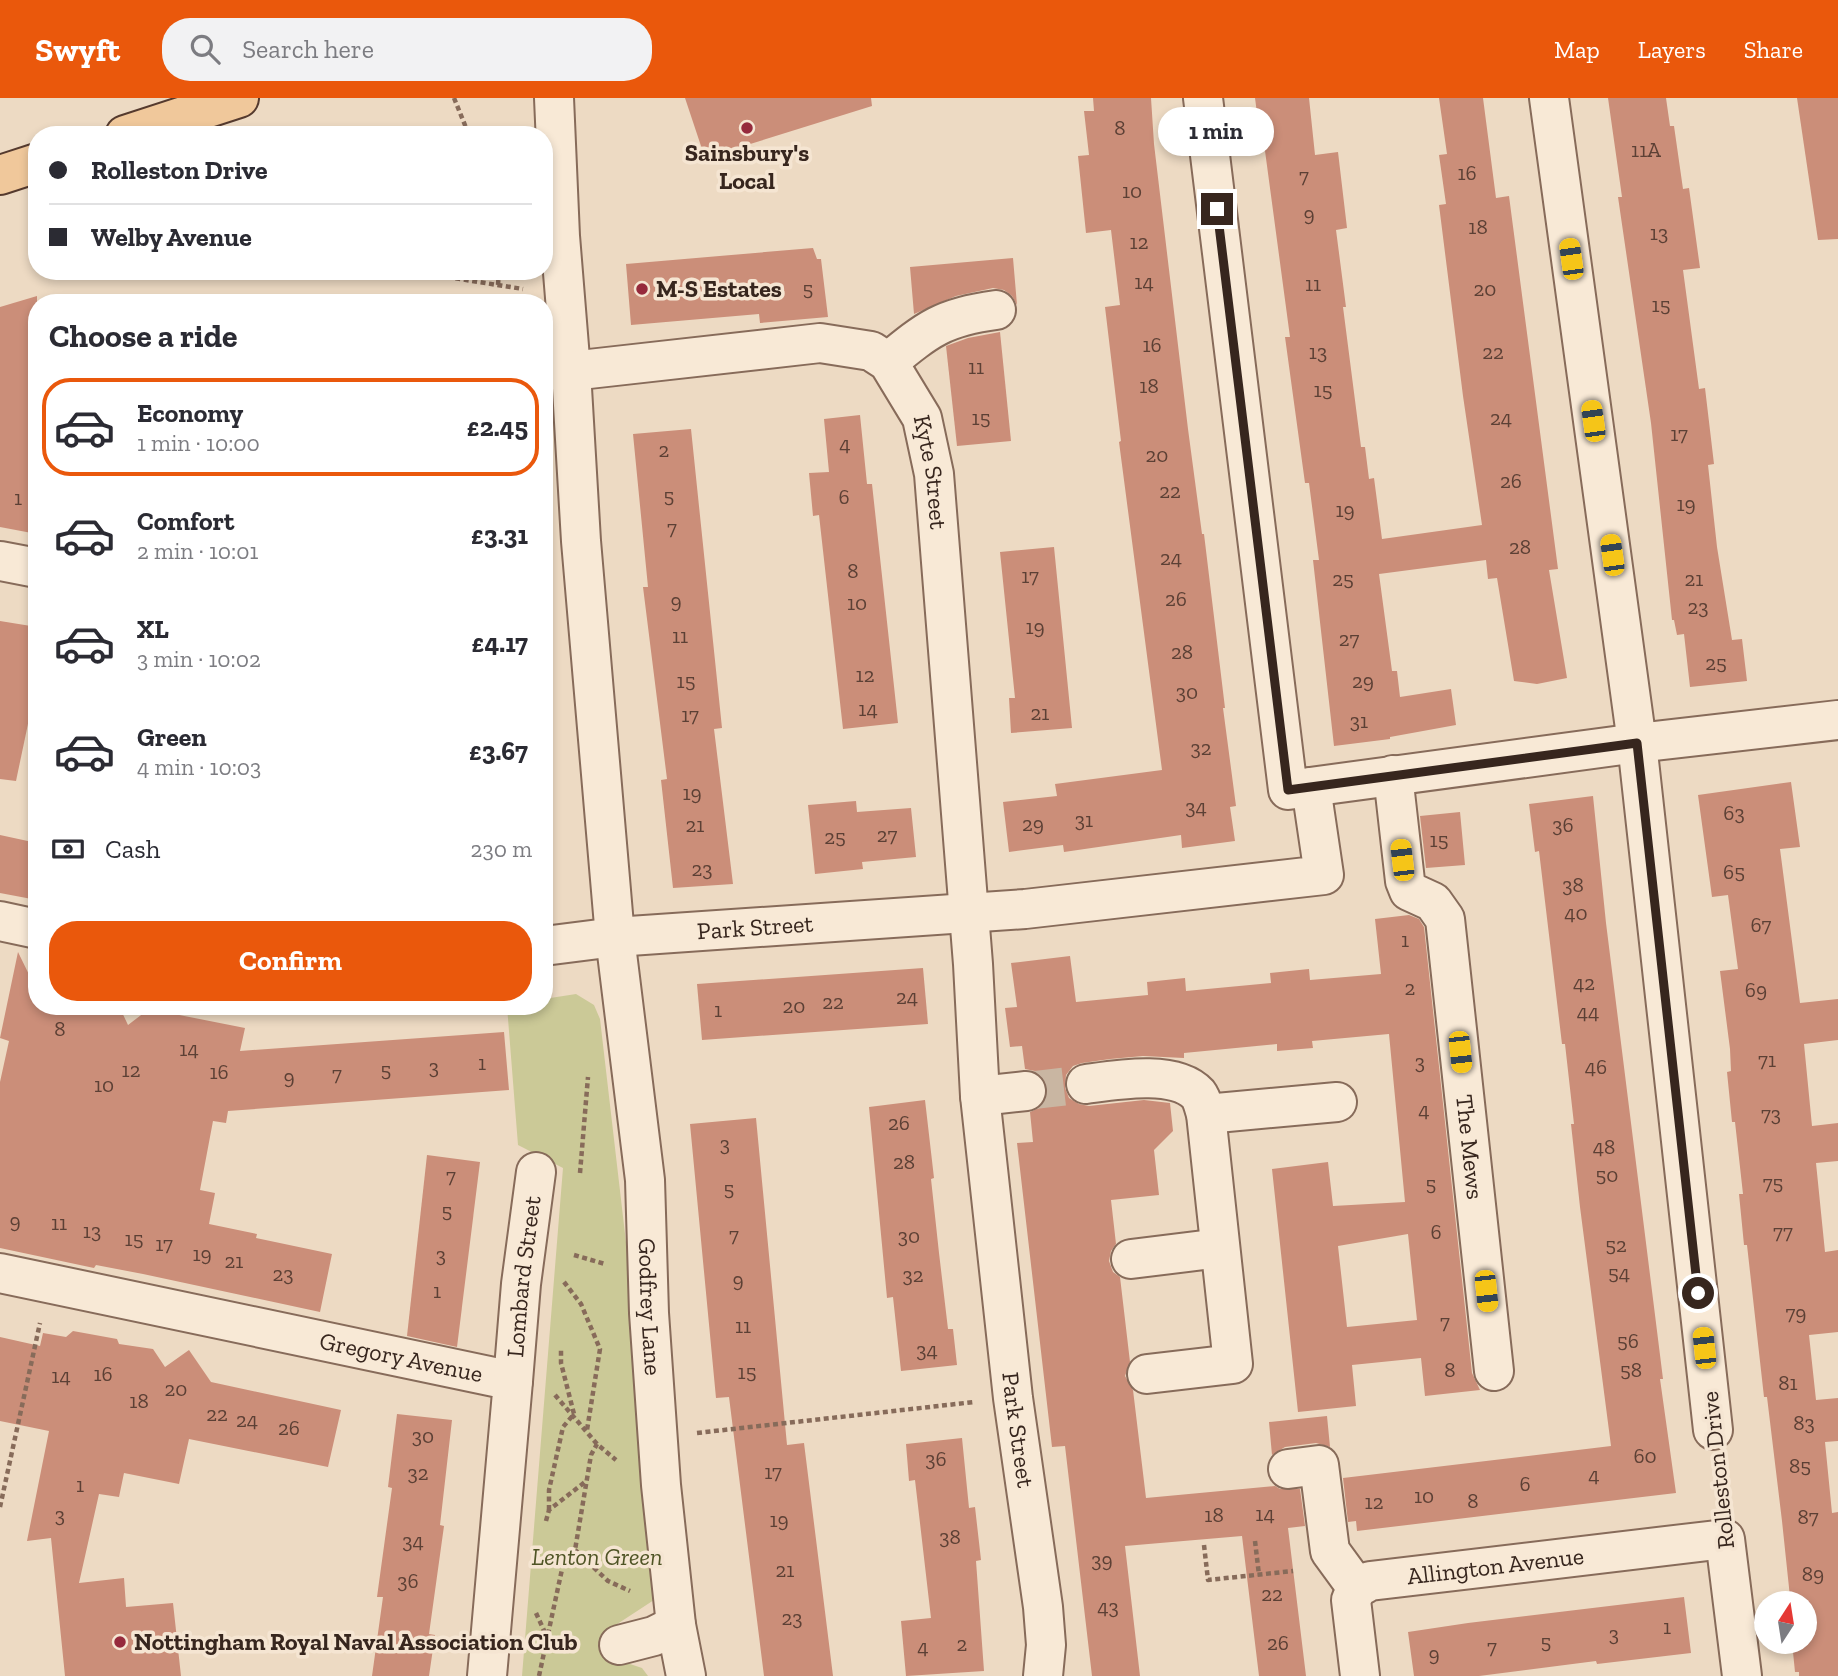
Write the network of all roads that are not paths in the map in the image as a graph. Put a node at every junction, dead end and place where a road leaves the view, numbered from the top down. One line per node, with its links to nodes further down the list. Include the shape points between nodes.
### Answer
1 (239, 98): 5 (main road)
2 (554, 98): 10 (street)
3 (1203, 98): 17 (street)
4 (1549, 98): 15 (street, Rolleston Drive)
5 (153, 126)
6 (28, 166): 7 (main road)
7 (0, 175)
8 (996, 310): 9 (street, via 943,321)
9 (888, 362): 10 (street, via 871,351 820,344); 18 (street, Kyte Street, via 922,418 934,474)
10 (571, 371): 11 (street)
11 (561, 470): 21 (street, via 581,541)
12 (0, 561): 13 (street)
13 (28, 566)
14 (1838, 720): 15 (street)
15 (1637, 743): 16 (street); 35 (street, Rolleston Drive)
16 (1393, 775): 17 (street); 32 (street, The Mews, via 1405,881 1409,891 1433,902 1445,919)
17 (1300, 789): 18 (street, via 1324,875)
18 (969, 912): 21 (street, Park Street); 25 (street, Park Street)
19 (0, 921): 20 (street)
20 (28, 927)
21 (615, 937): 22 (street, Park Street); 40 (street, Godfrey Lane, via 645,1180 661,1485 650,1635)
22 (553, 945)
23 (1086, 1084): 27 (street, via 1137,1078 1168,1080 1199,1095)
24 (1026, 1091): 25 (street)
25 (980, 1096): 41 (street, Park Street, via 1013,1398 1043,1607)
26 (1337, 1102): 27 (street)
27 (1206, 1114): 29 (street)
28 (536, 1172): 34 (street, Lombard Street)
29 (1220, 1248): 30 (street); 33 (street, via 1233,1364)
30 (1131, 1259)
31 (0, 1273): 34 (street, Gregory Avenue)
32 (1494, 1371)
33 (1147, 1374)
34 (513, 1381): 39 (street, Gregory Avenue)
35 (1713, 1430)
36 (1289, 1469): 38 (street, via 1319,1465 1330,1551)
37 (1725, 1539): 38 (street, Allington Avenue, via 1370,1581); 43 (street, Rolleston Drive)
38 (1357, 1587): 42 (street, via 1351,1600)
39 (487, 1676)
40 (686, 1676)
41 (1043, 1676)
42 (1360, 1676)
43 (1742, 1676)

